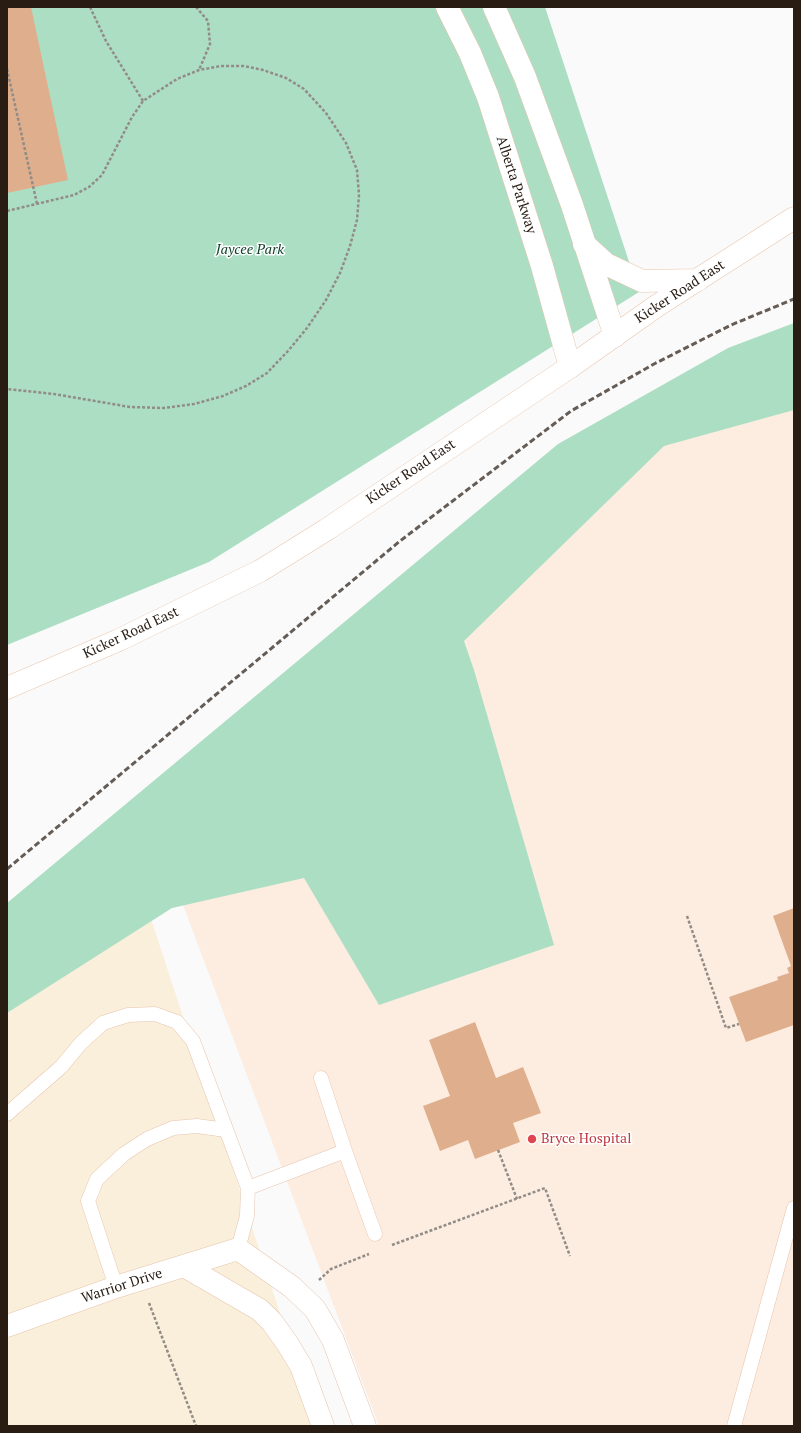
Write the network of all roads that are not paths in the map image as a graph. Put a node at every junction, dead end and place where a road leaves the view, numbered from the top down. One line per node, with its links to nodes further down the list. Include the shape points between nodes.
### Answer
1 (447, 7): 7 (street, Alberta Parkway, via 488,97 542,266)
2 (494, 7): 4 (street, via 526,77)
3 (794, 218): 5 (street, Kicker Road East)
4 (584, 244): 5 (street, via 606,264 642,281); 6 (street)
5 (698, 280): 6 (street, Kicker Road East)
6 (615, 336): 7 (street, Kicker Road East)
7 (570, 367): 8 (street, Kicker Road East, via 326,530 260,571 119,640)
8 (7, 688)
9 (321, 1078): 12 (lane)
10 (7, 1114): 11 (lane, via 61,1067 81,1042 103,1023 128,1015 155,1014 177,1022 193,1041)
11 (226, 1130): 13 (lane); 18 (lane, via 197,1126 173,1128 147,1139 124,1154 98,1178 88,1201)
12 (344, 1151): 13 (lane); 15 (lane)
13 (248, 1188): 16 (lane, via 247,1216)
14 (794, 1208): 22 (lane)
15 (374, 1234)
16 (238, 1250): 17 (street, Warrior Drive); 21 (street, via 292,1287 314,1309 333,1340)
17 (184, 1266): 18 (street, Warrior Drive); 20 (street, via 260,1310 272,1322 301,1366)
18 (116, 1287): 19 (street, Warrior Drive)
19 (7, 1326)
20 (323, 1426)
21 (366, 1426)
22 (734, 1426)

